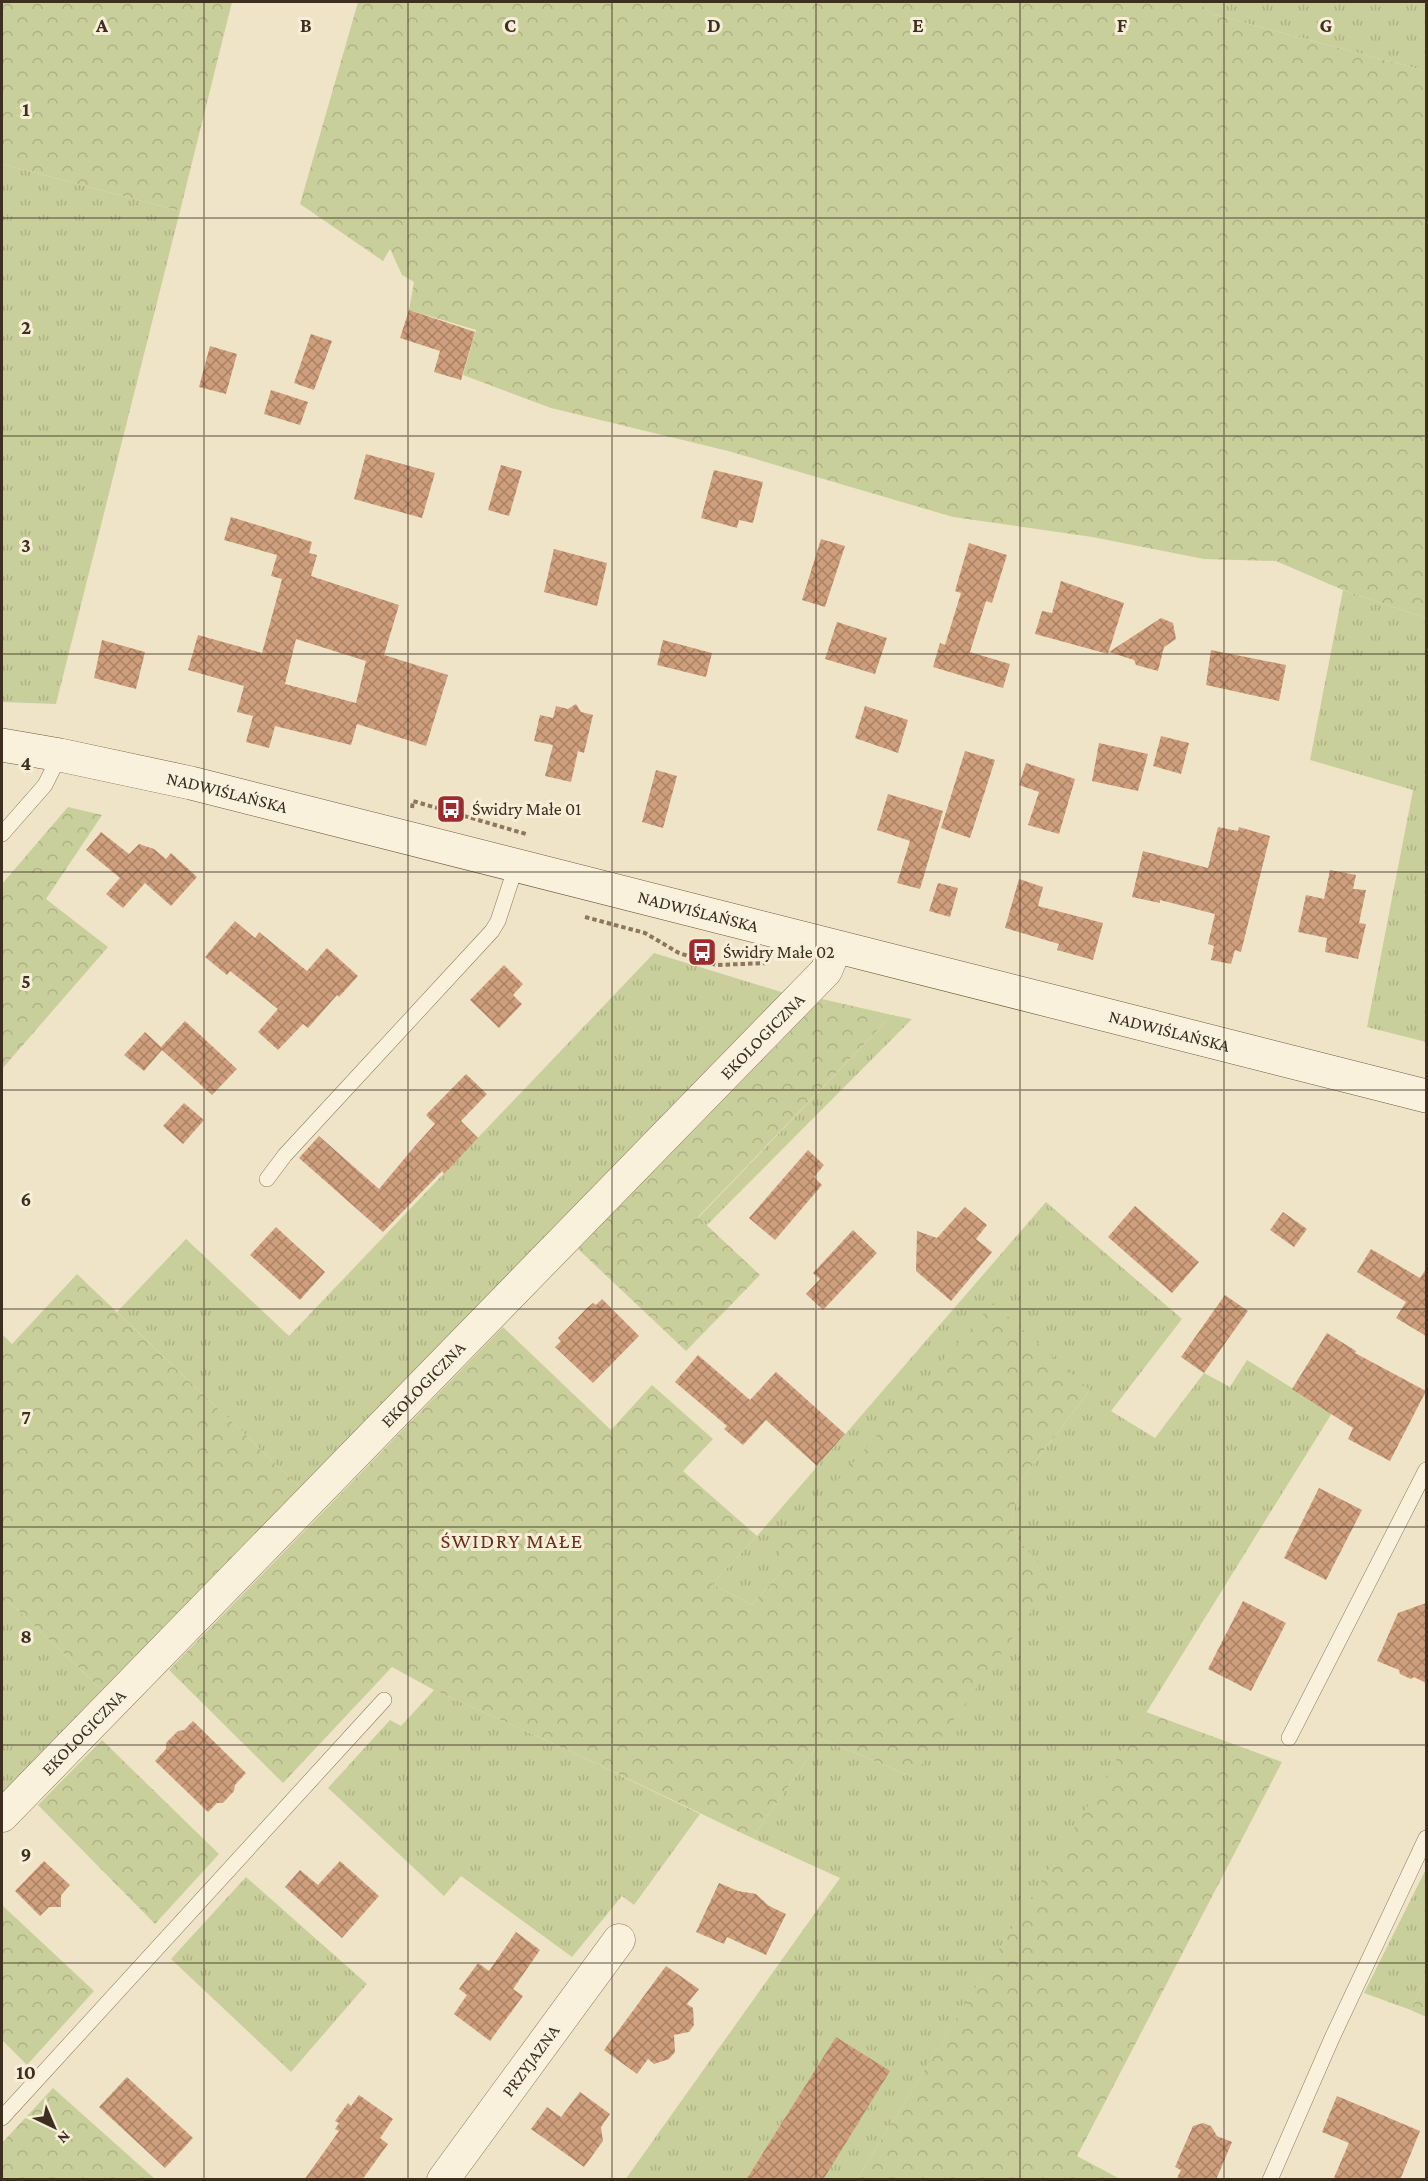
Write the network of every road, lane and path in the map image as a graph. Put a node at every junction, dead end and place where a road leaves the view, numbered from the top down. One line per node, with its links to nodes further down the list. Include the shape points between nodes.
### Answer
1 (2, 745): 2 (main road, NADWIŚLAŃSKA)
2 (60, 755): 3 (lane, via 45,785); 4 (main road, NADWIŚLAŃSKA, via 191,783)
3 (2, 834)
4 (516, 866): 5 (main road, NADWIŚLAŃSKA); 7 (lane, via 492,931)
5 (836, 947): 6 (main road, NADWIŚLAŃSKA); 11 (street, EKOLOGICZNA, via 826,971)
6 (1426, 1096)
7 (267, 1179)
8 (1426, 1470): 10 (lane)
9 (384, 1700): 14 (lane)
10 (1289, 1738)
11 (2, 1816)
12 (1426, 1838): 16 (lane)
13 (619, 1940): 15 (street, PRZYJAZNA)
14 (2, 2118)
15 (442, 2180)
16 (1270, 2180)

